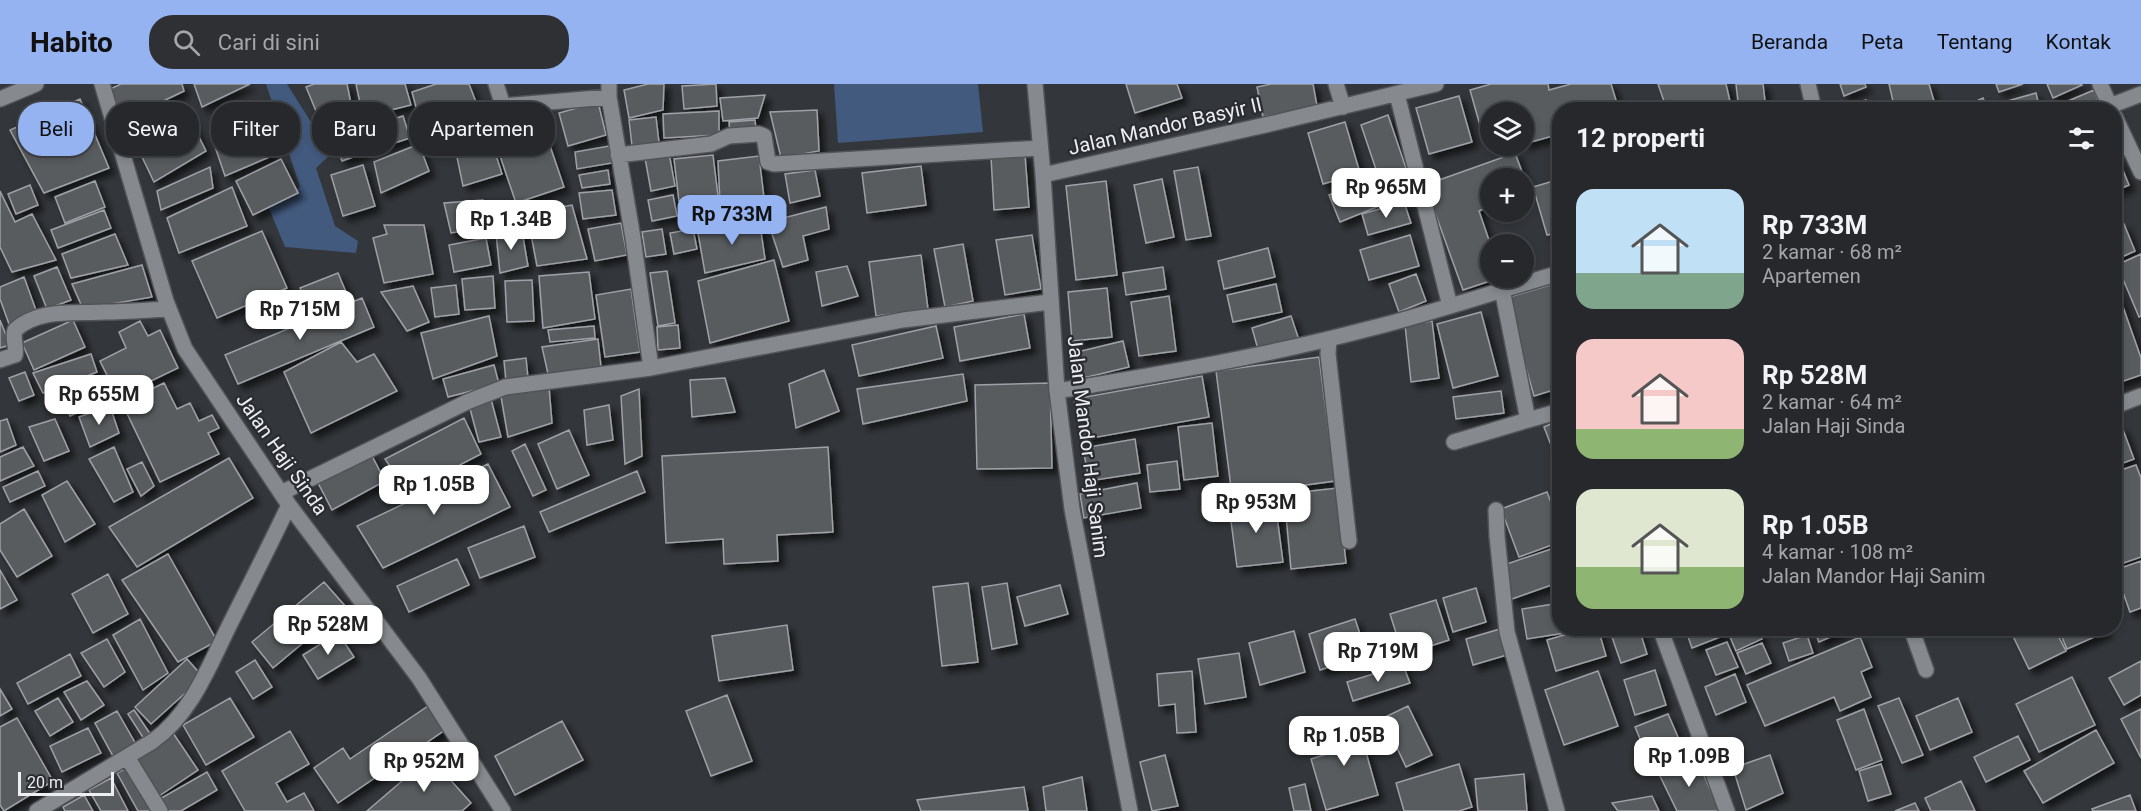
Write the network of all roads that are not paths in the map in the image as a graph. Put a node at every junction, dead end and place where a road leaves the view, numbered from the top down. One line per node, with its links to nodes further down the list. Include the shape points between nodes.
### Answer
1 (35, 84): 12 (street)
2 (102, 84): 26 (street, Jalan Haji Sinda)
3 (496, 84): 9 (street, via 504,106)
4 (1035, 84): 17 (street, Jalan Mandor Haji Sanim)
5 (1336, 84): 16 (street)
6 (1436, 84): 10 (street, Jalan Mandor Basyir II)
7 (1808, 84): 13 (street)
8 (2100, 84): 14 (street)
9 (609, 91): 19 (street)
10 (1397, 94): 16 (street, Jalan Mandor Basyir II); 25 (street)
11 (2141, 94): 15 (street)
12 (0, 99)
13 (1812, 102)
14 (2108, 102)
15 (2122, 105)
16 (1343, 107): 21 (street, Jalan Mandor Basyir II)
17 (1040, 148): 19 (street, via 774,164 768,162 764,136 759,134); 21 (street, Jalan Mandor Haji Sanim)
18 (2122, 150): 20 (street)
19 (618, 155): 29 (street)
20 (2141, 172)
21 (1043, 175): 24 (street, Jalan Mandor Haji Sanim)
22 (1552, 275): 23 (street)
23 (1502, 289): 25 (street); 34 (street)
24 (1050, 302): 29 (street, via 903,320); 30 (street, Jalan Mandor Haji Sanim)
25 (1450, 306): 27 (street)
26 (169, 309): 28 (street, via 59,312 35,319 15,330 15,355); 36 (street, Jalan Haji Sinda, via 185,349)
27 (1329, 339): 30 (street, via 1173,372); 38 (street)
28 (0, 360)
29 (651, 368): 36 (street, via 505,387 466,402)
30 (1057, 391): 46 (street, Jalan Mandor Haji Sanim, via 1072,510)
31 (2141, 396): 32 (street)
32 (2122, 403)
33 (1552, 413): 34 (street)
34 (1528, 420): 35 (street)
35 (1454, 442)
36 (285, 499): 42 (street, via 180,718); 45 (street, Jalan Haji Sinda, via 419,678)
37 (1496, 510): 47 (street, via 1507,632)
38 (1349, 541)
39 (1663, 636): 48 (street)
40 (1914, 636): 41 (street)
41 (1926, 670)
42 (127, 757): 43 (street); 44 (street)
43 (37, 811)
44 (160, 811)
45 (503, 811)
46 (1130, 811)
47 (1557, 811)
48 (1727, 811)

